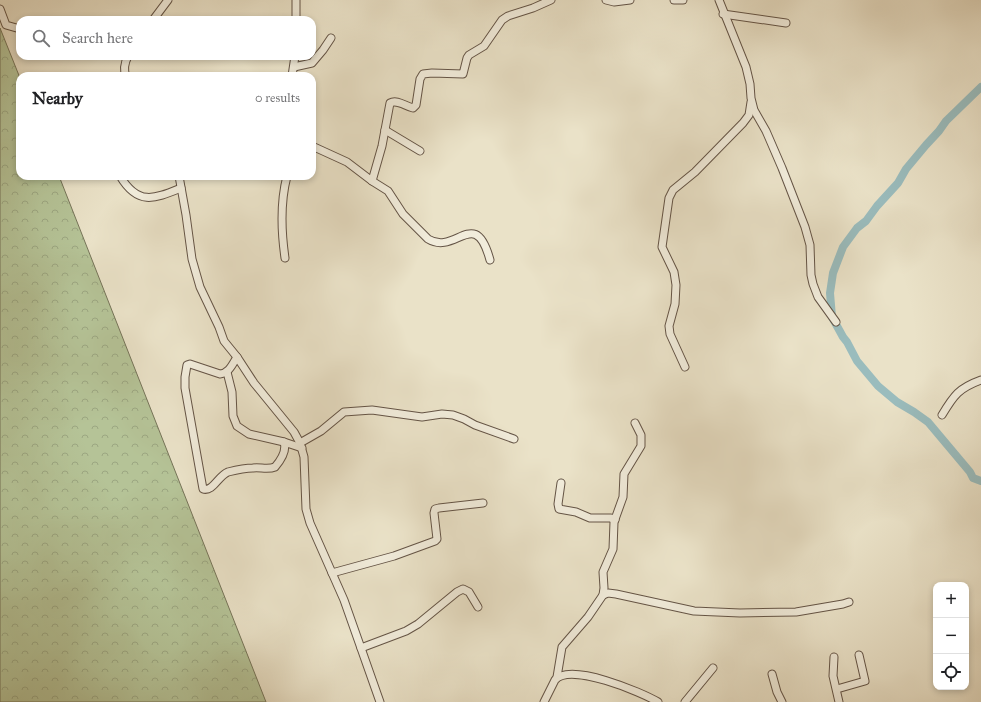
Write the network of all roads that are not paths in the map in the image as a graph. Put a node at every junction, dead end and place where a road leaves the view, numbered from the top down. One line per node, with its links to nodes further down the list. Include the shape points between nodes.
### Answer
1 (168, 0): 11 (street)
2 (296, 0): 12 (street)
3 (551, 0): 24 (street, via 502,20 484,46 469,54 463,74 423,74 414,107 390,103)
4 (606, 0): 5 (street)
5 (630, 0)
6 (674, 0): 7 (street)
7 (683, 0)
8 (719, 0): 10 (street)
9 (0, 9): 14 (street, via 6,25)
10 (723, 14): 13 (street); 23 (street, via 746,67)
11 (156, 16)
12 (296, 16)
13 (786, 23)
14 (16, 28)
15 (331, 38): 16 (street)
16 (316, 59)
17 (127, 60): 21 (street)
18 (295, 60): 20 (street)
19 (315, 60): 20 (street, via 312,64)
20 (294, 67): 22 (street)
21 (125, 72)
22 (293, 72)
23 (751, 98): 34 (street, via 805,227 810,245 813,284 818,297); 36 (street, via 749,115 743,123 696,172 673,190 669,198 662,247 674,272 676,285 675,304 669,326)
24 (386, 130): 26 (street); 30 (street)
25 (316, 148): 30 (street, via 347,162)
26 (420, 151)
27 (123, 180): 31 (street, via 136,194 144,197 155,197)
28 (180, 180): 31 (street)
29 (286, 180): 32 (street, via 282,199 282,242)
30 (372, 181): 33 (street, via 392,195 404,214 428,239 438,243 466,234 478,235)
31 (181, 188): 35 (street, via 192,259 200,287 224,341)
32 (285, 258)
33 (490, 260)
34 (836, 322)
35 (237, 357): 37 (street); 43 (street)
36 (685, 367)
37 (227, 372): 42 (street, via 232,392 233,416 237,426 249,434); 42 (street, via 220,374 187,365 185,388 203,489 212,487 220,476 230,472 275,467 284,453)
38 (981, 380): 39 (street, via 959,390)
39 (942, 415)
40 (635, 423): 46 (street, via 641,435 641,446 624,474 623,497)
41 (514, 439): 43 (street, via 453,415 422,416 372,410 344,412)
42 (284, 442): 43 (street)
43 (301, 445): 47 (street, via 305,469 306,509)
44 (562, 483): 46 (street, via 559,509 590,518)
45 (484, 503): 47 (street, via 435,509 435,541 394,556)
46 (615, 520): 48 (street, via 613,549 603,572)
47 (332, 573): 51 (street)
48 (602, 595): 49 (street, via 616,594 694,611 740,613 796,612); 56 (street, via 588,617 562,647)
49 (849, 602)
50 (478, 607): 51 (street, via 469,592 463,589 412,628)
51 (361, 648): 59 (street)
52 (859, 656): 57 (street, via 865,681)
53 (834, 657): 57 (street, via 833,676)
54 (713, 668): 62 (street)
55 (772, 674): 63 (street)
56 (557, 677): 58 (street, via 574,675 596,678 618,684); 60 (street)
57 (837, 689): 64 (street)
58 (648, 699): 61 (street)
59 (380, 702)
60 (544, 702)
61 (658, 702)
62 (685, 702)
63 (782, 702)
64 (839, 702)

